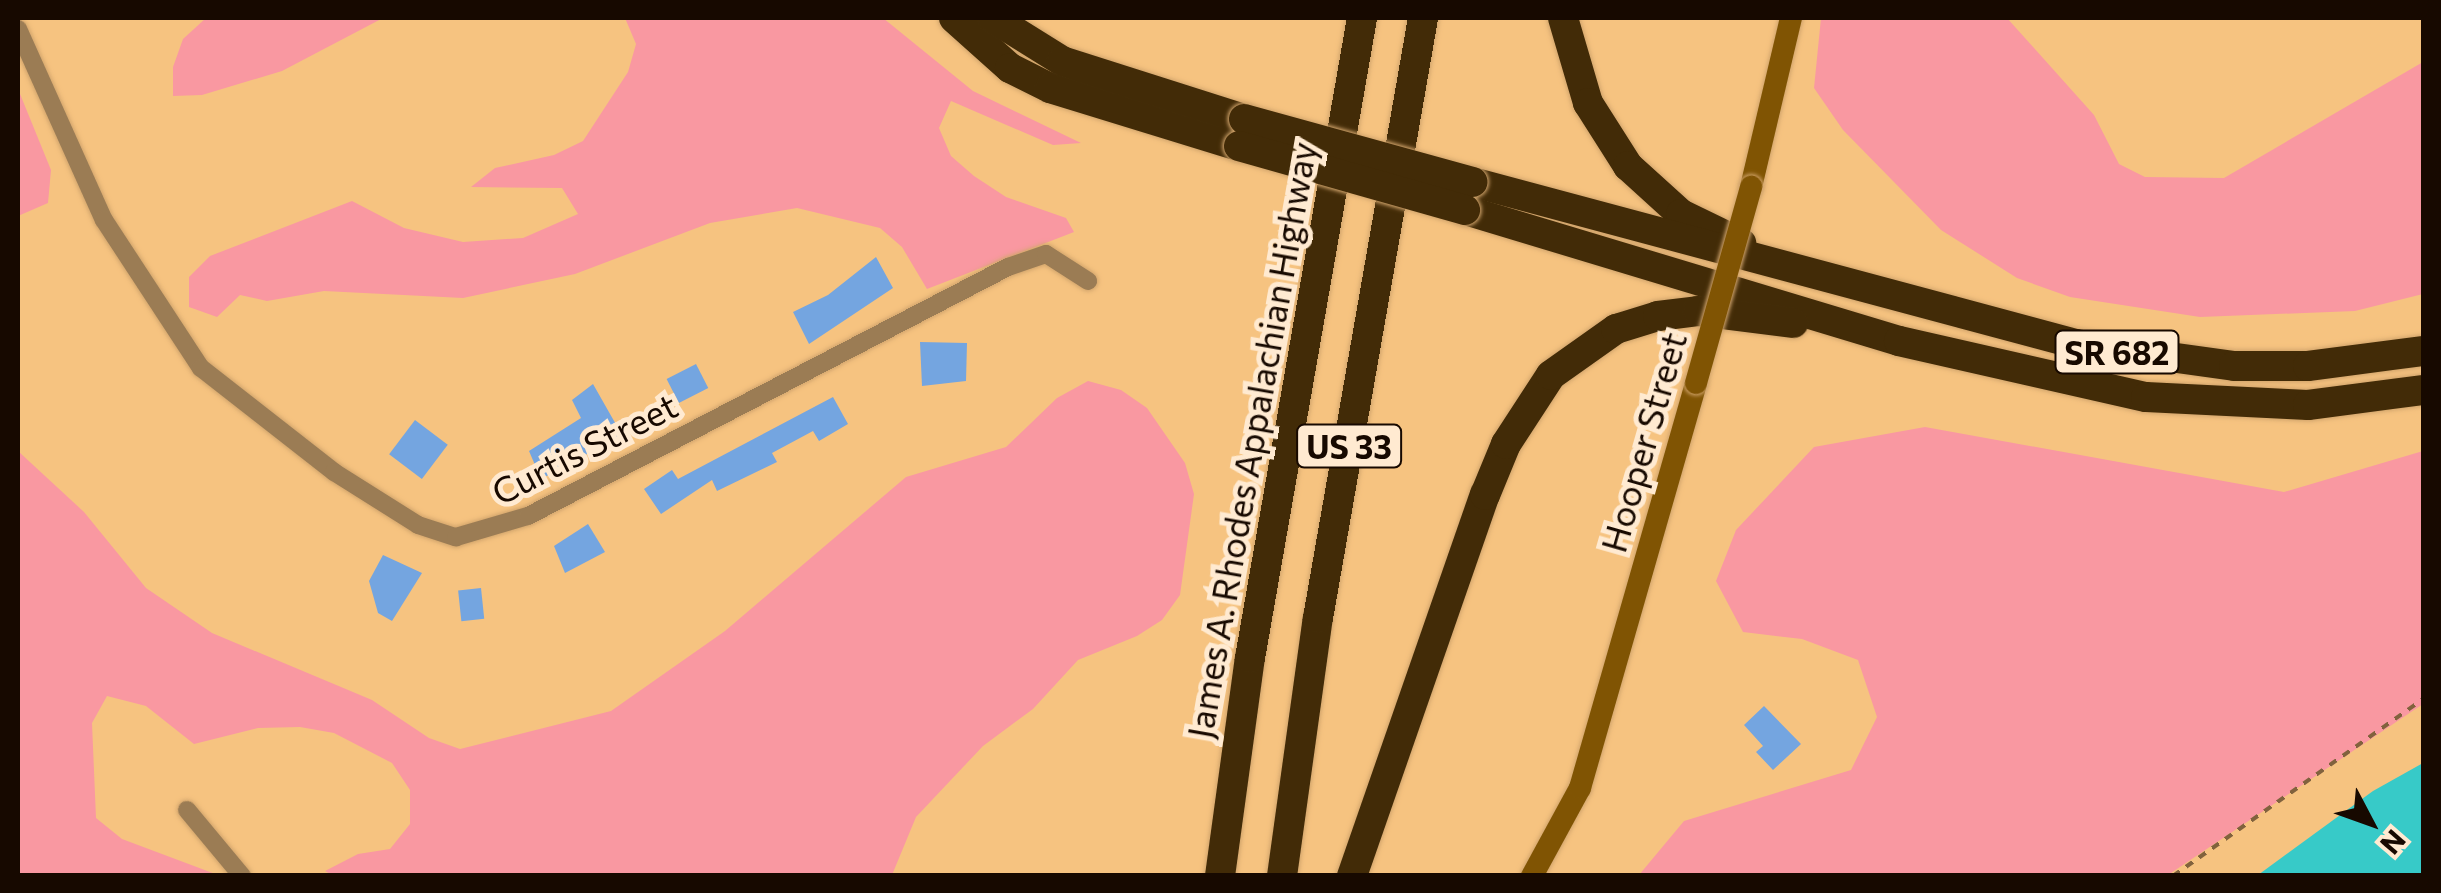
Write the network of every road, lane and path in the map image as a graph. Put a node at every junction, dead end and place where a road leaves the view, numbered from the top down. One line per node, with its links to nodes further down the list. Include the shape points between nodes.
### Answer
1 (954, 18): 10 (highway, via 1010,68 1050,88)
2 (994, 18): 10 (highway, via 1062,61)
3 (1349, 18): 9 (highway)
4 (1362, 18): 9 (highway, James A. Rhodes Appalachian Highway / US 33)
5 (1424, 18): 21 (highway, US 33, via 1318,618)
6 (1563, 18): 12 (highway, via 1588,103 1642,180 1709,230)
7 (1792, 18): 23 (street, Hooper Street, bridge, via 1752,186 1580,788)
8 (18, 30): 13 (street, Curtis Street, via 104,220 201,368 334,472 418,524 456,537 528,516 1008,267 1046,254)
9 (1350, 85): 20 (highway, James A. Rhodes Appalachian Highway / US 33, via 1250,658)
10 (1242, 132): 11 (highway, bridge)
11 (1468, 196): 12 (highway); 14 (highway)
12 (1817, 276): 15 (highway, SR 682, via 2004,328 2158,359 2308,366)
13 (1088, 280)
14 (1899, 341): 16 (highway, SR 682, via 2065,382 2229,406 2308,405); 22 (highway, via 1735,314 1684,313 1616,329 1551,376 1506,444 1485,495)
15 (2424, 351)
16 (2424, 390)
17 (2424, 698): 24 (path)
18 (187, 810): 19 (street)
19 (242, 876)
20 (1220, 876)
21 (1282, 876)
22 (1352, 876)
23 (1532, 876)
24 (2174, 876)

